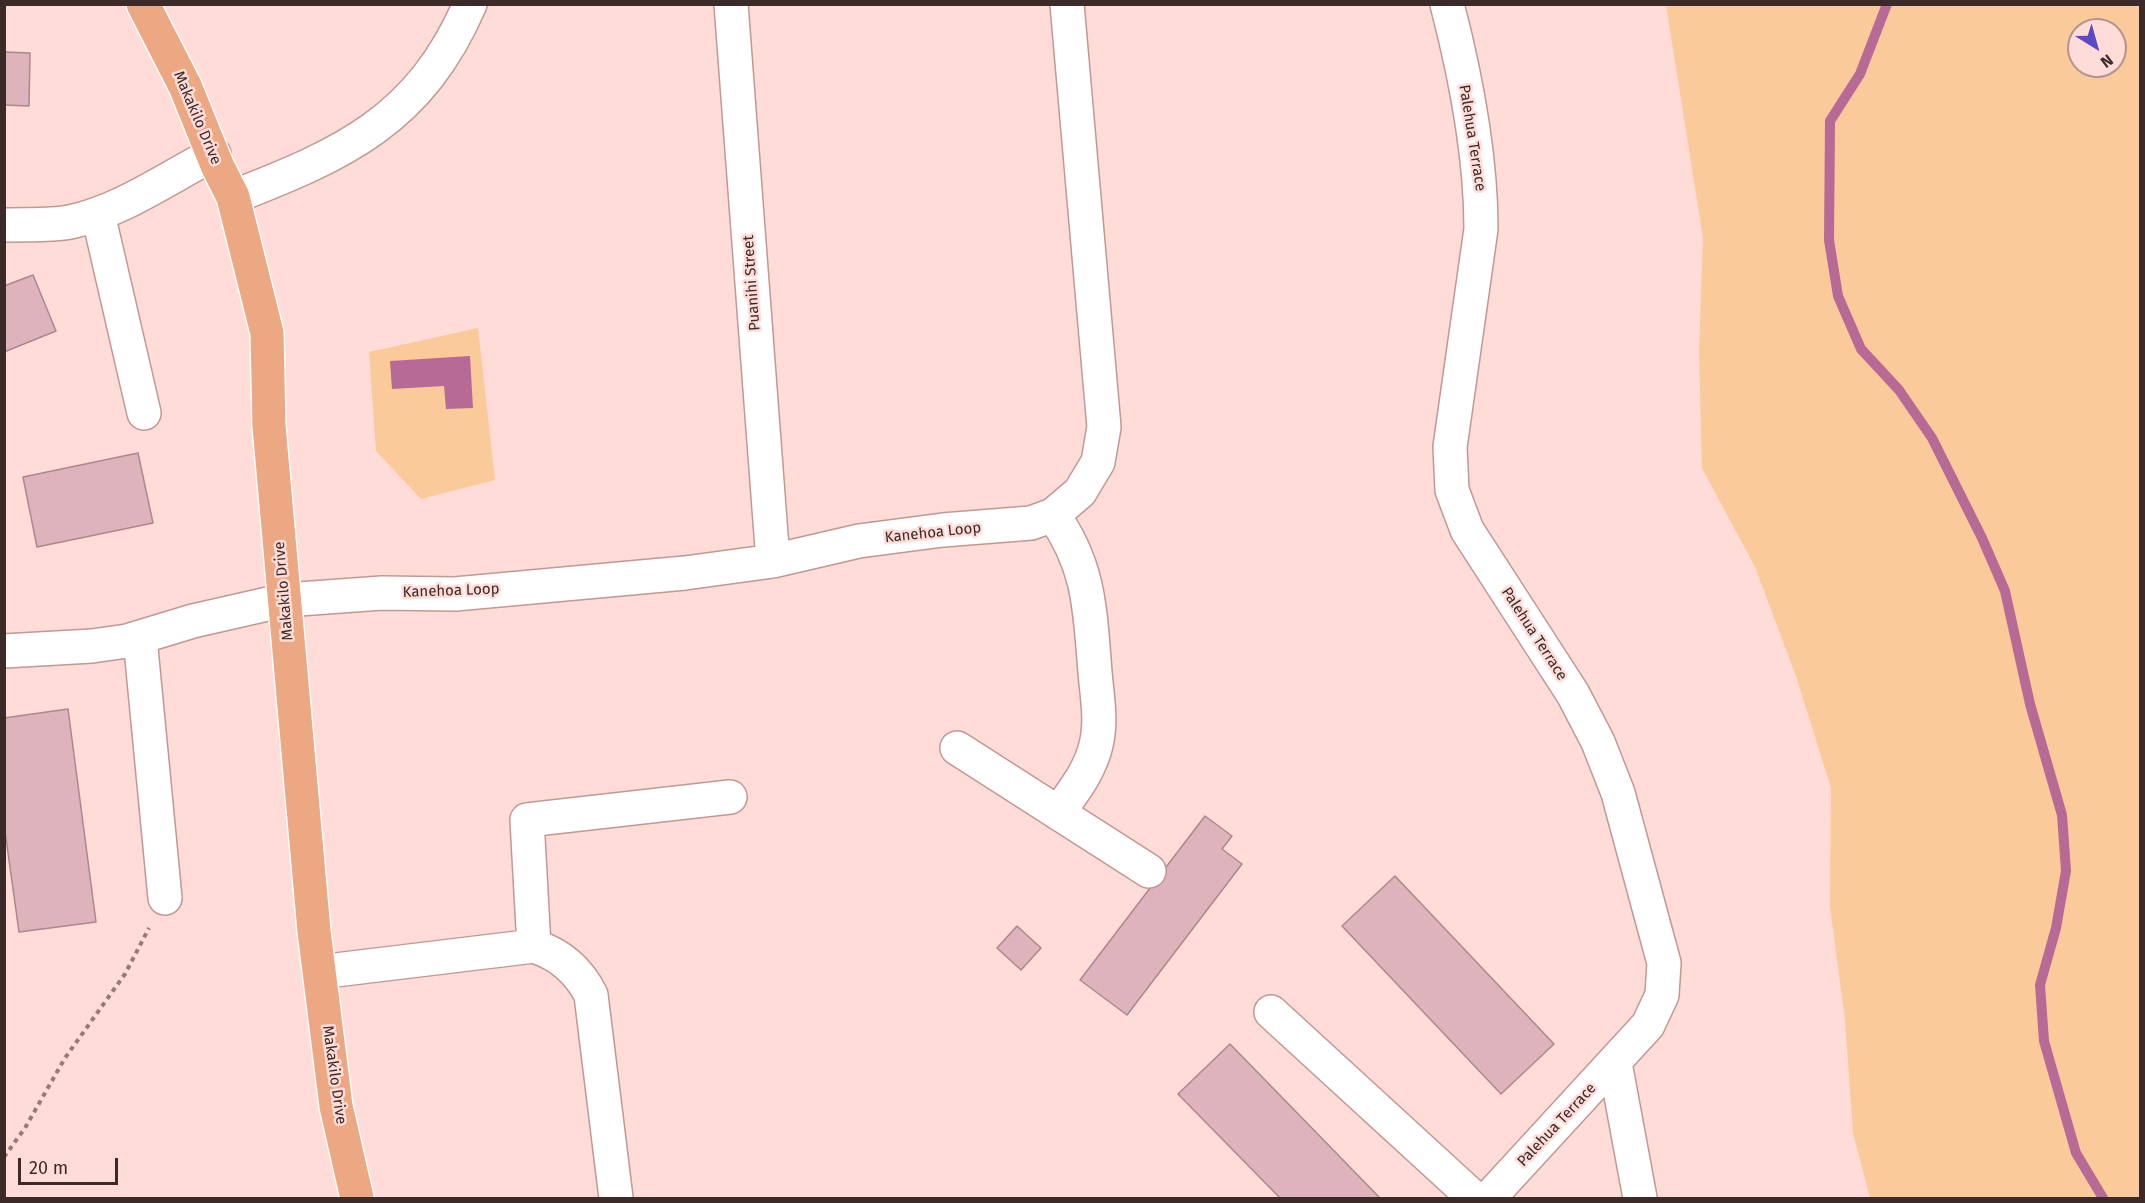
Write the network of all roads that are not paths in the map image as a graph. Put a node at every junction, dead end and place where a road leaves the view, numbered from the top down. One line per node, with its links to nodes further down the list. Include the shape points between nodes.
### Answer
1 (142, 4): 6 (main road, Makakilo Drive, via 185,86)
2 (470, 4): 7 (street, via 442,58 399,110 344,150)
3 (731, 4): 12 (street, Puanihi Street)
4 (1067, 4): 11 (street, Kanehoa Loop, via 1104,428 1093,473 1080,492)
5 (1448, 4): 24 (street, Palehua Terrace, via 1481,195 1481,229 1450,447 1452,490 1467,530 1573,694 1618,793 1663,952 1665,974 1654,1016)
6 (214, 154): 7 (main road, Makakilo Drive); 8 (street)
7 (233, 197): 13 (main road, Makakilo Drive, via 267,333 269,426)
8 (98, 214): 9 (street, via 67,222); 10 (street)
9 (4, 225)
10 (144, 413)
11 (1053, 515): 12 (street, Kanehoa Loop, via 1020,525 859,541); 18 (street, via 1074,549 1087,587 1099,720 1090,762)
12 (772, 561): 13 (street, Kanehoa Loop, via 455,594 382,593)
13 (285, 600): 14 (street, Kanehoa Loop, via 193,621); 22 (main road, Makakilo Drive)
14 (140, 638): 15 (street, Kanehoa Loop, via 92,646); 20 (street)
15 (4, 651)
16 (957, 748): 18 (street)
17 (730, 797): 21 (street, via 527,820)
18 (1058, 813): 19 (street)
19 (1149, 872)
20 (165, 898)
21 (534, 946): 22 (street); 26 (street, via 568,965 591,995)
22 (319, 972): 25 (main road, Makakilo Drive, via 336,1106)
23 (1271, 1012): 27 (street)
24 (1615, 1063): 28 (street, Palehua Terrace); 29 (street)
25 (357, 1198)
26 (616, 1198)
27 (1474, 1198)
28 (1489, 1198)
29 (1640, 1198)

